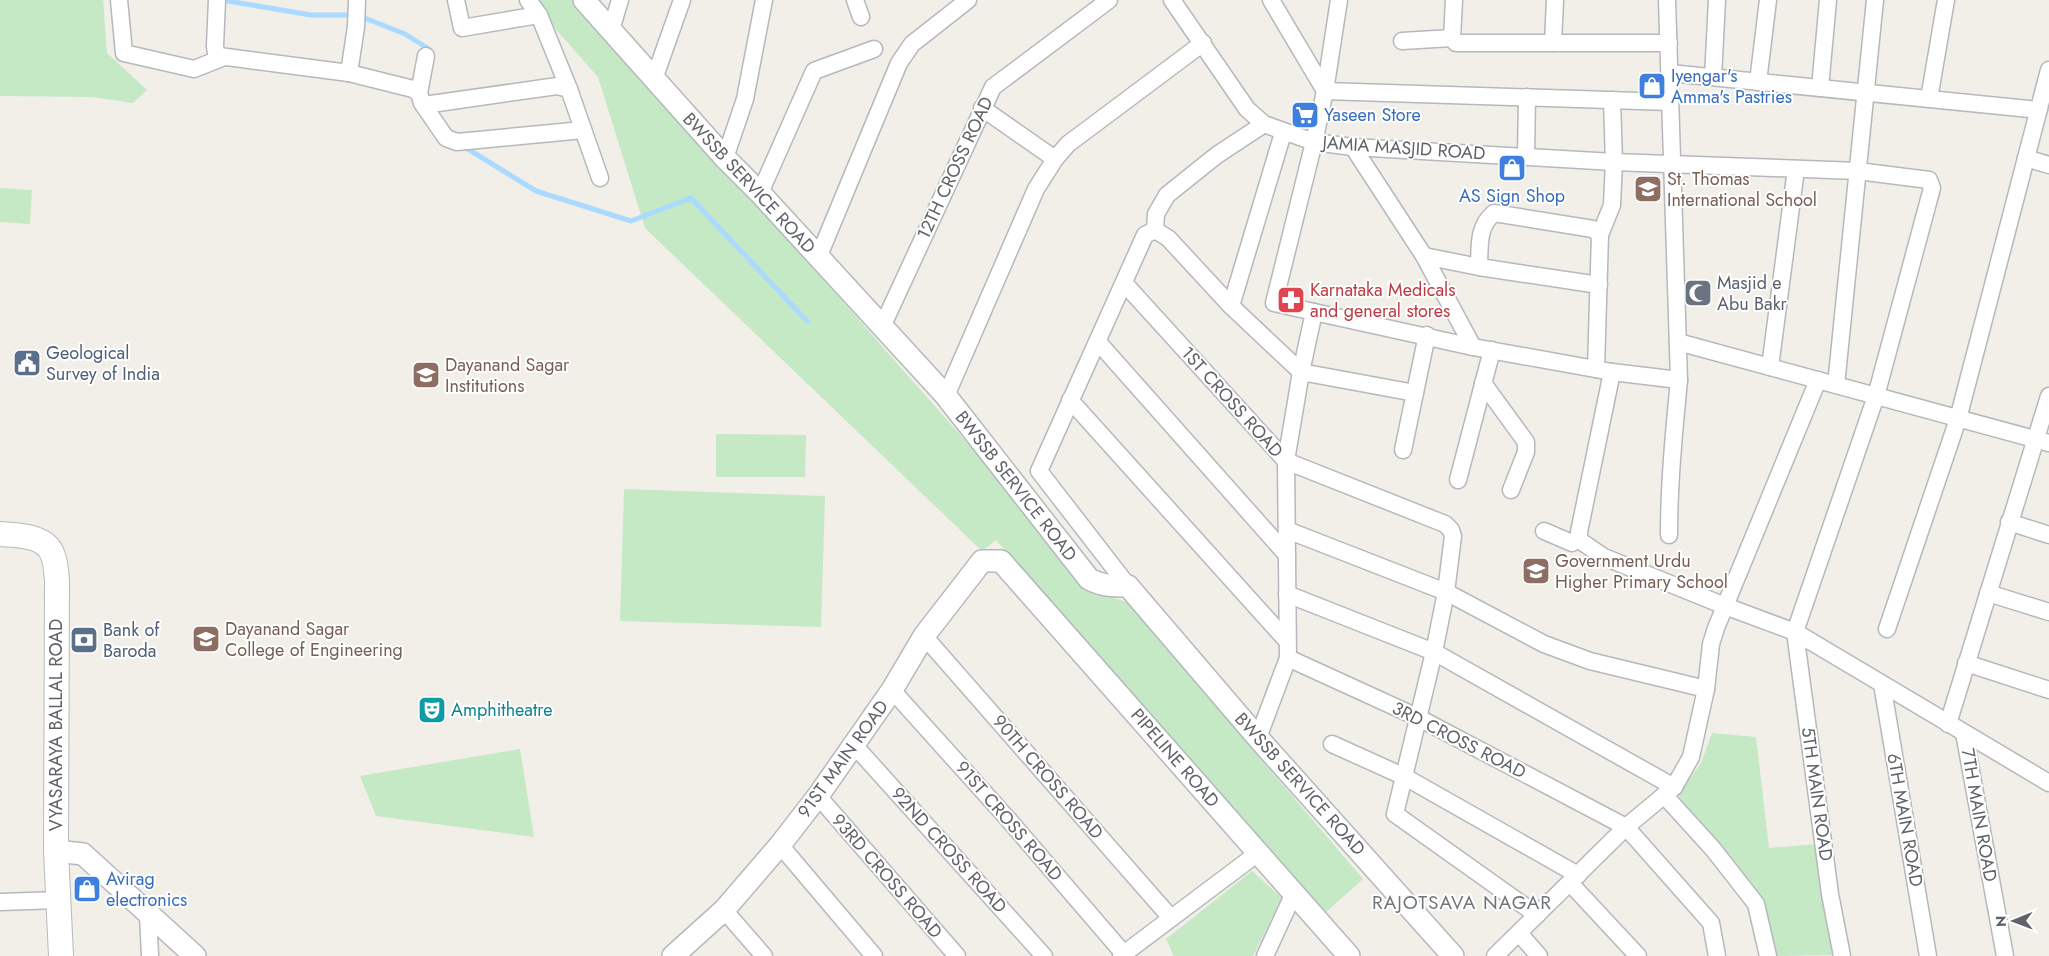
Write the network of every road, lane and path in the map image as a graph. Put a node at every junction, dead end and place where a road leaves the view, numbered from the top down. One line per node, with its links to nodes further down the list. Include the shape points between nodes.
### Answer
1 (357, 0): 35 (street)
2 (456, 0): 24 (street, via 462,28)
3 (528, 0): 24 (street)
4 (584, 0): 26 (street, BWSSB SERVICE ROAD)
5 (620, 0): 26 (street)
6 (682, 0): 39 (street)
7 (764, 0): 58 (street, via 745,99)
8 (855, 0): 25 (street)
9 (968, 0): 71 (street, via 912,44 900,63)
10 (1109, 0): 50 (street, 12TH CROSS ROAD, via 993,87)
11 (1172, 0): 29 (street, JAMIA MASJID ROAD)
12 (1271, 0): 43 (street)
13 (1339, 0): 43 (street)
14 (1454, 0): 27 (street)
15 (1555, 0): 30 (street)
16 (1667, 0): 31 (street)
17 (1717, 0): 37 (street)
18 (1768, 0): 40 (street)
19 (1828, 0): 41 (street)
20 (1875, 0): 44 (street)
21 (1946, 0): 47 (street)
22 (120, 7): 34 (street, via 124,53 194,68)
23 (217, 8): 34 (street, via 215,46 216,53)
24 (539, 15): 42 (street)
25 (861, 17)
26 (611, 30): 39 (street, BWSSB SERVICE ROAD)
27 (1452, 38): 28 (street); 30 (street, via 1456,43)
28 (1402, 41)
29 (1203, 43): 52 (street, JAMIA MASJID ROAD, via 1247,109); 60 (street, via 1068,144)
30 (1553, 43): 31 (street)
31 (1669, 43): 36 (street)
32 (874, 49): 67 (street, via 814,71)
33 (426, 56): 48 (street)
34 (222, 58): 35 (street)
35 (349, 73): 48 (street, via 413,89)
36 (1670, 73): 37 (street); 49 (street)
37 (1713, 78): 40 (street)
38 (2048, 78): 51 (street)
39 (654, 79): 58 (street, BWSSB SERVICE ROAD)
40 (1758, 82): 41 (street)
41 (1820, 88): 44 (street)
42 (569, 89): 48 (street, via 557,86); 53 (street)
43 (1325, 92): 45 (street); 55 (street)
44 (1866, 93): 47 (street); 65 (street)
45 (1527, 97): 46 (street); 57 (street)
46 (1612, 100): 49 (street); 61 (street)
47 (1929, 100): 51 (street)
48 (423, 101): 53 (street, via 446,138 462,142)
49 (1670, 102): 62 (street)
50 (982, 108): 60 (street); 77 (street, 12TH CROSS ROAD)
51 (2038, 110): 59 (street)
52 (1264, 124): 54 (street, JAMIA MASJID ROAD); 68 (street, via 1217,155 1167,195 1156,214)
53 (583, 130): 66 (street)
54 (1283, 132): 55 (street, JAMIA MASJID ROAD); 75 (street)
55 (1314, 142): 56 (street, JAMIA MASJID ROAD); 76 (street, via 1274,303)
56 (1353, 147): 57 (street, JAMIA MASJID ROAD); 70 (street)
57 (1526, 156): 61 (street, JAMIA MASJID ROAD)
58 (725, 158): 67 (street, BWSSB SERVICE ROAD)
59 (2026, 158): 63 (street); 96 (street)
60 (1055, 159): 92 (street, via 1036,189)
61 (1614, 162): 62 (street, JAMIA MASJID ROAD); 69 (street, via 1612,205)
62 (1672, 164): 64 (street, JAMIA MASJID ROAD); 80 (street)
63 (2049, 165)
64 (1796, 169): 65 (street, JAMIA MASJID ROAD); 83 (street)
65 (1858, 171): 90 (street); 93 (street, JAMIA MASJID ROAD, via 1926,178 1932,185)
66 (600, 178)
67 (760, 194): 71 (street, BWSSB SERVICE ROAD)
68 (1155, 230): 73 (street, via 1145,235); 75 (street, via 1168,238)
69 (1600, 236): 72 (street, via 1593,229 1494,213 1482,227); 74 (street)
70 (1424, 256): 72 (street); 81 (street)
71 (818, 258): 77 (street, BWSSB SERVICE ROAD)
72 (1479, 267): 74 (street)
73 (1124, 283): 79 (street); 99 (street, 1ST CROSS ROAD)
74 (1599, 285): 84 (street)
75 (1231, 306): 85 (street)
76 (1314, 312): 78 (street); 85 (street)
77 (882, 327): 92 (street, BWSSB SERVICE ROAD)
78 (1427, 336): 81 (street); 91 (street)
79 (1098, 342): 95 (street); 109 (street)
80 (1678, 342): 83 (street); 87 (street)
81 (1473, 347): 82 (street)
82 (1492, 350): 84 (street); 89 (street)
83 (1770, 367): 88 (street)
84 (1596, 369): 86 (street)
85 (1301, 372): 91 (street); 99 (street)
86 (1612, 372): 87 (street); 115 (street, via 1579,540 1604,557)
87 (1679, 380): 106 (street, via 1669,506)
88 (1818, 380): 90 (street); 115 (street)
89 (1483, 383): 100 (street); 101 (street, via 1526,442 1526,452)
90 (1836, 385): 93 (street)
91 (1415, 393): 98 (street)
92 (946, 396): 111 (street, BWSSB SERVICE ROAD, via 1089,579 1099,584)
93 (1876, 396): 96 (street); 118 (street)
94 (2049, 396): 97 (street)
95 (1070, 400): 111 (street, via 1039,471); 120 (street)
96 (1958, 419): 97 (street); 117 (street)
97 (2043, 442): 102 (street)
98 (1403, 450)
99 (1286, 462): 103 (street); 112 (street, 1ST CROSS ROAD, via 1445,524 1453,536)
100 (1458, 480)
101 (1512, 490)
102 (2009, 522): 107 (street); 113 (street)
103 (1287, 530): 109 (street); 112 (street)
104 (1544, 531): 108 (street)
105 (0, 534): 140 (main road, VYASARAYA BALLAL ROAD, via 22,535 40,541 53,554 57,580)
106 (1670, 535)
107 (2049, 535)
108 (1572, 543)
109 (1287, 555): 114 (street)
110 (1001, 561): 119 (street, 91ST MAIN ROAD, via 982,560); 141 (street, PIPELINE ROAD)
111 (1128, 586): 131 (street, BWSSB SERVICE ROAD)
112 (1446, 592): 121 (street); 125 (street, via 1544,644 1590,661)
113 (1988, 593): 116 (street); 123 (street)
114 (1287, 594): 120 (street); 121 (street)
115 (1725, 606): 118 (street); 125 (street, via 1711,644)
116 (2049, 612)
117 (1887, 629)
118 (1795, 632): 124 (street); 168 (street, 5TH MAIN ROAD, via 1830,894)
119 (924, 636): 126 (street, 91ST MAIN ROAD); 149 (street, 90TH CROSS ROAD)
120 (1287, 641): 122 (street)
121 (1434, 652): 128 (street); 136 (street)
122 (1288, 658): 128 (street, 3RD CROSS ROAD); 131 (street)
123 (1966, 663): 127 (street); 129 (street)
124 (1882, 684): 129 (street); 169 (street, 6TH MAIN ROAD)
125 (1706, 689): 136 (street, via 1691,757)
126 (892, 690): 133 (street, 91ST MAIN ROAD); 152 (street, 91ST CROSS ROAD, via 1008,819)
127 (2049, 690)
128 (1417, 716): 134 (street); 138 (street, 3RD CROSS ROAD)
129 (1948, 724): 130 (street)
130 (1964, 733): 135 (street); 170 (street, 7TH MAIN ROAD)
131 (1258, 738): 162 (street, BWSSB SERVICE ROAD)
132 (1332, 744): 134 (street)
133 (854, 745): 137 (street, 91ST MAIN ROAD); 160 (street, 92ND CROSS ROAD)
134 (1405, 777): 142 (street); 148 (street, via 1395,814)
135 (2049, 783)
136 (1669, 791): 138 (street); 167 (street, via 1756,904)
137 (818, 796): 139 (street, 91ST MAIN ROAD); 159 (street, 93RD CROSS ROAD)
138 (1626, 827): 142 (street); 166 (street, via 1711,923)
139 (780, 845): 146 (street, 91ST MAIN ROAD); 158 (street)
140 (56, 851): 144 (main road, VYASARAYA BALLAL ROAD); 147 (street, via 82,854)
141 (1258, 852): 143 (street, PIPELINE ROAD); 149 (street)
142 (1574, 879): 148 (street); 165 (street)
143 (1294, 893): 151 (street, PIPELINE ROAD); 161 (street)
144 (58, 900): 145 (street); 153 (main road, VYASARAYA BALLAL ROAD)
145 (0, 902)
146 (724, 910): 156 (street, 91ST MAIN ROAD); 157 (street)
147 (148, 914): 154 (street); 155 (street)
148 (1537, 915): 150 (street)
149 (1171, 918): 152 (street)
150 (1519, 933): 163 (street); 164 (street)
151 (1339, 952)
152 (1122, 955)
153 (61, 956)
154 (150, 956)
155 (195, 956)
156 (673, 956)
157 (764, 956)
158 (874, 956)
159 (957, 956)
160 (1044, 956)
161 (1265, 956)
162 (1453, 956)
163 (1495, 956)
164 (1539, 956)
165 (1638, 956)
166 (1717, 956)
167 (1768, 956)
168 (1842, 956)
169 (1928, 956)
170 (2005, 956)

